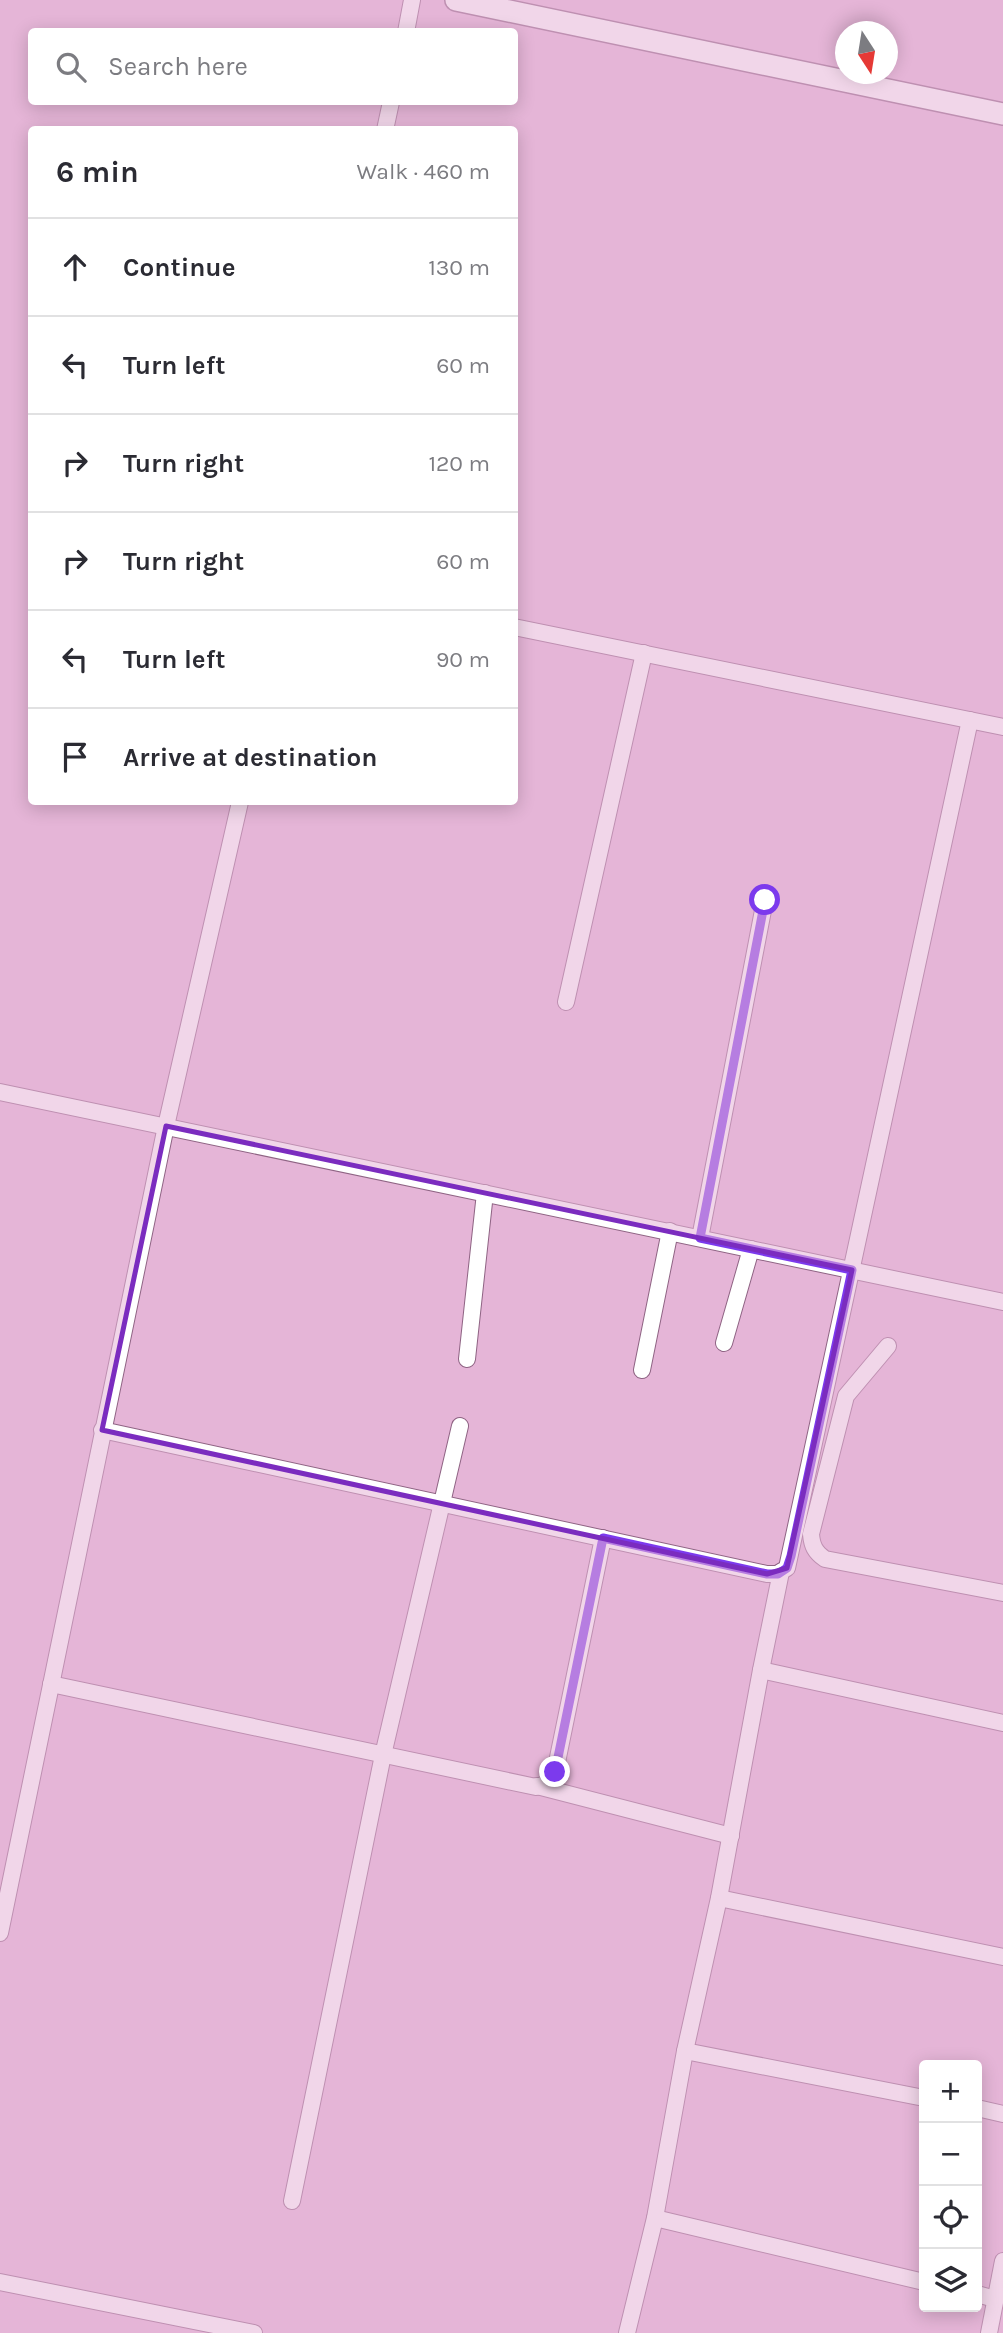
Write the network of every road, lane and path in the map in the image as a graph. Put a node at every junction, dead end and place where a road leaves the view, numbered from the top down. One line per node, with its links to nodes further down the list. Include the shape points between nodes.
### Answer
1 (412, 0): 3 (street)
2 (456, 0): 5 (street)
3 (407, 28)
4 (390, 105): 6 (street)
5 (1003, 114)
6 (386, 126)
7 (518, 628): 8 (street)
8 (644, 653): 9 (street); 13 (street)
9 (970, 720): 10 (street); 20 (street)
10 (1003, 727)
11 (239, 805): 15 (street)
12 (765, 900): 18 (street)
13 (566, 1002)
14 (0, 1091): 15 (street)
15 (166, 1126): 16 (street); 27 (street)
16 (485, 1193): 17 (street); 24 (street)
17 (670, 1231): 18 (street); 25 (street)
18 (700, 1238): 19 (street)
19 (751, 1249): 20 (street); 22 (street)
20 (852, 1270): 21 (street); 30 (street, via 791,1556)
21 (1003, 1302)
22 (724, 1343)
23 (888, 1346): 31 (street, via 846,1396 812,1545 825,1559)
24 (467, 1359)
25 (642, 1370)
26 (460, 1426): 28 (street)
27 (103, 1430): 28 (street); 33 (street)
28 (444, 1504): 29 (street); 35 (street)
29 (603, 1538): 30 (street, via 767,1574); 36 (street, via 555,1772 551,1781)
30 (781, 1572): 32 (street)
31 (1003, 1593)
32 (761, 1670): 34 (street); 37 (street)
33 (51, 1684): 35 (street); 39 (street)
34 (1003, 1723)
35 (383, 1755): 36 (street); 45 (street)
36 (537, 1786): 37 (street)
37 (731, 1836): 38 (street)
38 (719, 1898): 40 (street); 41 (street)
39 (0, 1933)
40 (1003, 1957)
41 (685, 2051): 42 (street); 46 (street)
42 (919, 2097)
43 (982, 2109): 44 (street)
44 (1003, 2113)
45 (292, 2201)
46 (655, 2218): 48 (street); 53 (street)
47 (1003, 2262): 51 (street)
48 (919, 2281)
49 (0, 2283): 52 (street)
50 (982, 2298): 51 (street)
51 (997, 2309): 54 (street)
52 (254, 2333)
53 (627, 2333)
54 (989, 2333)

